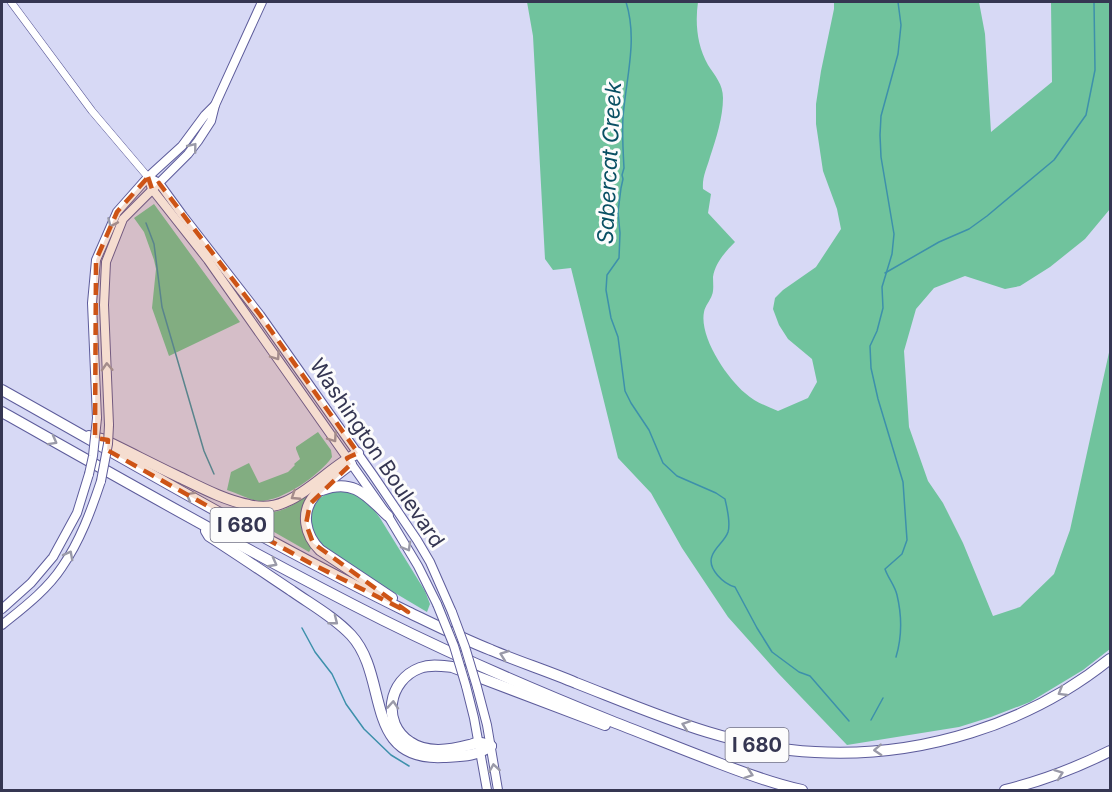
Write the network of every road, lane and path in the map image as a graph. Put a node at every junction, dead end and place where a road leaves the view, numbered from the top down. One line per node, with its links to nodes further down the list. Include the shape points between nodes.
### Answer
1 (11, 2): 4 (street, Washington Boulevard)
2 (262, 2): 3 (main road)
3 (215, 105): 4 (main road, via 182,146); 5 (main road, one-way to 3, via 198,141 211,121)
4 (148, 177): 5 (main road, Washington Boulevard); 13 (main road, one-way to 13, bridge, via 117,212 96,260 92,303 97,418 93,456 77,513 53,557)
5 (155, 186): 9 (main road, Washington Boulevard, via 260,315); 15 (main road, one-way to 5, bridge, via 33,600 62,567 87,521 101,481 109,425 106,262 123,219)
6 (2, 390): 8 (highway, I 680)
7 (2, 412): 12 (highway, I 680, one-way to 12)
8 (77, 434): 9 (highway, one-way to 8, via 294,498 261,507 210,492 102,439); 14 (highway, I 680, one-way to 8, via 310,563)
9 (352, 458): 10 (highway); 11 (main road, Washington Boulevard); 17 (main road, Washington Boulevard, bridge, via 398,509 430,562 465,647)
10 (315, 495): 11 (highway, via 331,487 353,488); 14 (highway, via 309,504 306,524 314,543)
11 (388, 516): 19 (main road, Washington Boulevard, one-way to 19, bridge, via 418,566 454,646)
12 (203, 525): 18 (highway, I 680, one-way to 18, via 430,642); 19 (highway, one-way to 19, via 209,536 319,609 352,636 370,671 383,721 402,748 433,758 463,756)
13 (2, 609)
14 (408, 612): 16 (highway, I 680, one-way to 14, via 1057,695 980,730 888,750 815,752 744,743 709,733 491,650)
15 (2, 625)
16 (1110, 659)
17 (491, 746): 19 (highway); 22 (main road, Washington Boulevard, one-way to 17)
18 (675, 747): 19 (highway, one-way to 18, via 432,750 410,742 392,716 393,698 400,682 421,668 452,667 589,720); 23 (highway, I 680, one-way to 23)
19 (479, 748): 21 (main road, Washington Boulevard)
20 (1110, 752): 24 (highway, one-way to 20, via 1065,772)
21 (487, 790)
22 (498, 790)
23 (802, 790)
24 (1005, 790)

